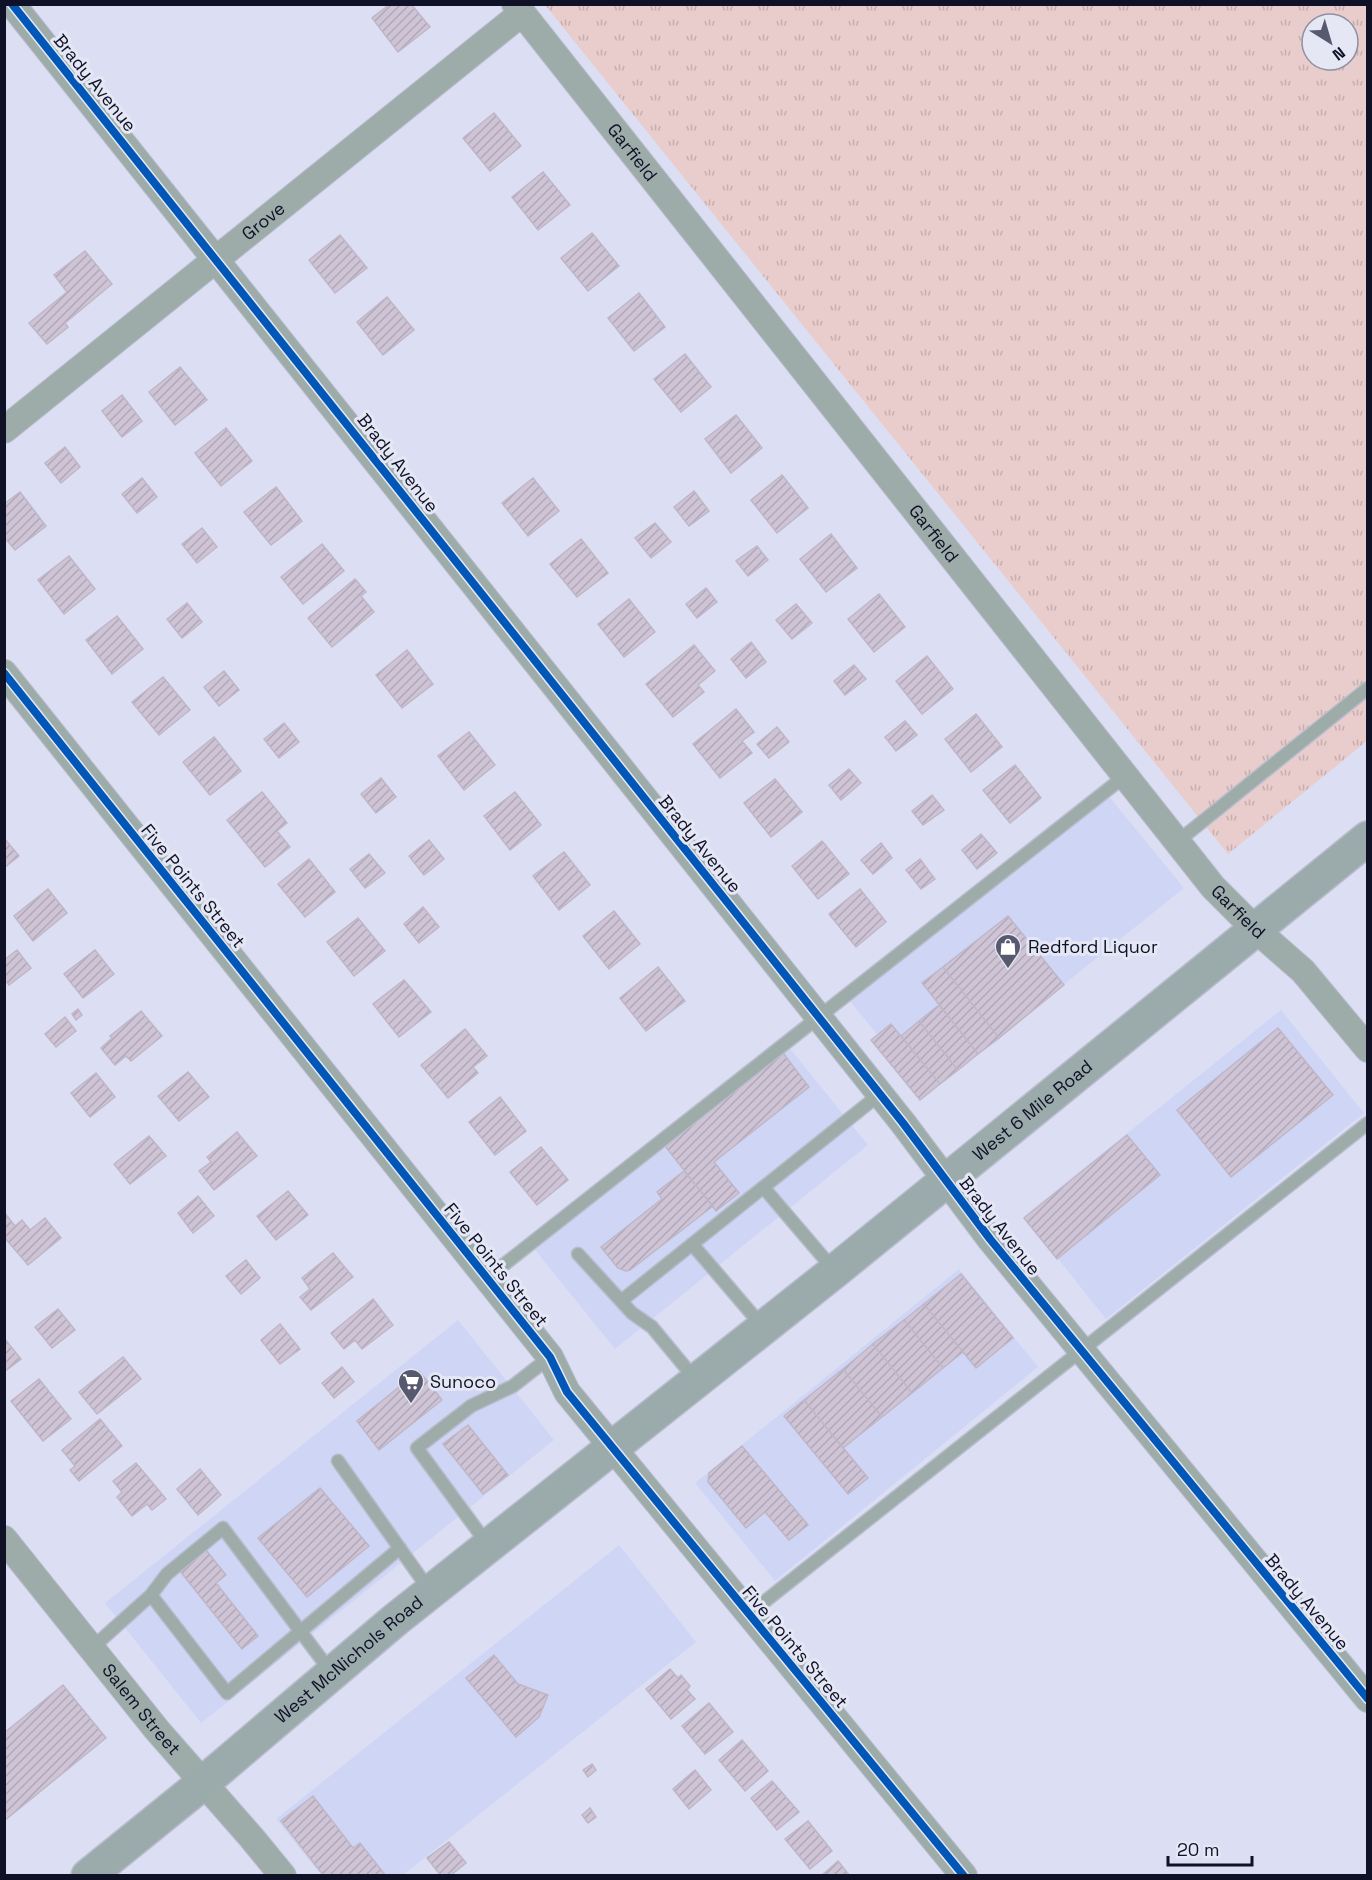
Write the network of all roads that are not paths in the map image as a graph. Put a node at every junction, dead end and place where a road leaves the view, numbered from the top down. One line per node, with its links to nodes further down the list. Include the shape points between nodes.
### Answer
1 (12, 4): 3 (street, Brady Avenue)
2 (519, 9): 3 (street, Grove); 7 (street, Garfield)
3 (216, 259): 4 (street, Grove); 11 (street, Brady Avenue)
4 (4, 430)
5 (4, 673): 20 (street, Five Points Street)
6 (1368, 688): 9 (lane)
7 (1125, 776): 9 (street, Garfield); 11 (lane)
8 (1368, 838): 10 (main road, West 6 Mile Road)
9 (1177, 842): 10 (street, Garfield, via 1213,887)
10 (1255, 929): 12 (street, Garfield, via 1303,971); 15 (main road, West 6 Mile Road)
11 (818, 1016): 13 (street, Brady Avenue); 20 (lane)
12 (1368, 1049)
13 (880, 1094): 15 (street, Brady Avenue); 16 (lane)
14 (1368, 1123): 23 (lane)
15 (946, 1182): 19 (main road, West 6 Mile Road); 23 (street, Brady Avenue)
16 (764, 1188): 17 (lane); 19 (lane)
17 (692, 1244): 21 (lane); 22 (lane)
18 (578, 1254): 21 (lane)
19 (835, 1271): 22 (main road, West 6 Mile Road)
20 (487, 1278): 24 (street, Five Points Street)
21 (621, 1301): 25 (lane, via 651,1327)
22 (764, 1328): 25 (main road, West 6 Mile Road)
23 (1081, 1352): 33 (lane); 37 (street, Brady Avenue)
24 (550, 1357): 26 (street, Five Points Street, via 567,1392); 29 (lane, via 513,1386 471,1406 417,1448)
25 (697, 1381): 26 (main road, West 6 Mile Road)
26 (614, 1447): 29 (main road, West McNichols Road); 33 (street, Five Points Street)
27 (338, 1461): 30 (lane)
28 (4, 1539): 35 (street, Salem Street)
29 (489, 1546): 31 (main road, West McNichols Road)
30 (400, 1548): 31 (lane); 34 (lane)
31 (431, 1592): 36 (main road, West McNichols Road)
32 (151, 1595): 34 (lane, via 228,1693); 34 (lane, via 166,1574 223,1528); 35 (lane)
33 (749, 1614): 41 (street, Five Points Street)
34 (302, 1631): 36 (lane)
35 (92, 1648): 38 (street, Salem Street)
36 (332, 1673): 38 (main road, West McNichols Road)
37 (1368, 1699)
38 (203, 1783): 39 (main road, West McNichols Road); 40 (street, Salem Street)
39 (88, 1875)
40 (282, 1875)
41 (964, 1875)

